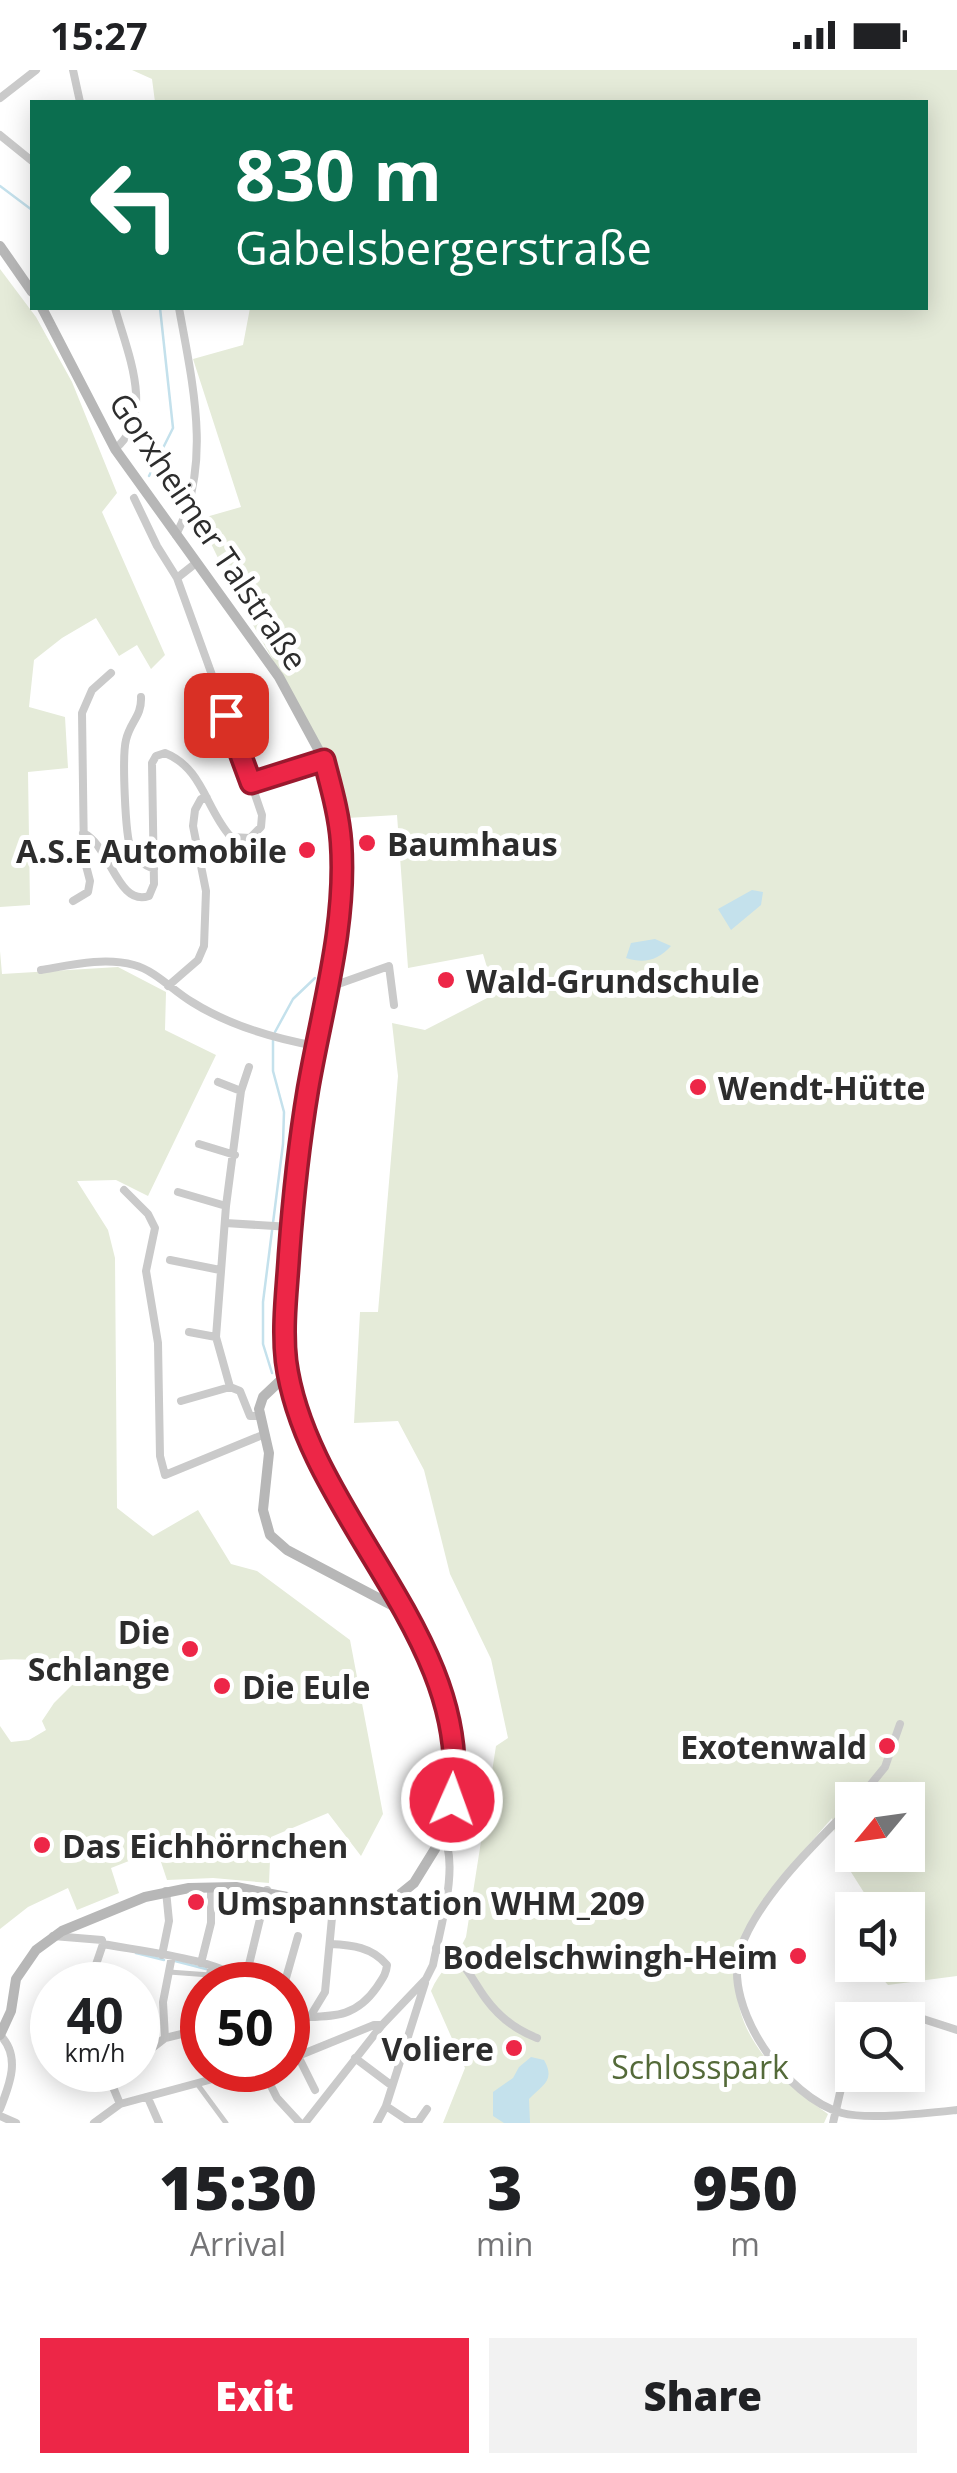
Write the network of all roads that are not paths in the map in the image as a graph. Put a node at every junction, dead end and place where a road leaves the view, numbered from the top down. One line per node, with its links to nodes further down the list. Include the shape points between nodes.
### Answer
1 (36, 70): 3 (street)
2 (73, 70): 4 (street)
3 (0, 98)
4 (80, 100)
5 (0, 135): 6 (street)
6 (30, 159)
7 (0, 246): 8 (main road)
8 (30, 289)
9 (43, 310): 12 (main road, Gorxheimer Talstraße)
10 (116, 310): 12 (street, via 137,416)
11 (179, 310): 14 (street, via 195,400 197,461)
12 (115, 449): 14 (main road, Gorxheimer Talstraße)
13 (134, 498): 16 (street)
14 (176, 535): 15 (main road, Gorxheimer Talstraße)
15 (196, 563): 16 (street); 19 (main road, Gorxheimer Talstraße, via 293,698)
16 (177, 578): 20 (street)
17 (112, 673): 22 (street, via 92,690 82,713)
18 (140, 697): 23 (street, via 140,716 124,750 128,841)
19 (324, 760): 20 (street); 27 (main road, Gorxheimer Talstraße, via 341,841 342,886)
20 (251, 783): 21 (street, via 262,822 255,836 231,837)
21 (207, 798): 23 (street, via 182,762 165,753 154,758); 26 (street, via 198,804 193,826 206,892 204,946)
22 (83, 833): 23 (street, via 98,844 128,895 149,896); 24 (street, via 90,881 88,892)
23 (154, 870)
24 (72, 901)
25 (41, 970): 26 (street, via 132,964)
26 (168, 986): 29 (street, via 215,1016 268,1037)
27 (328, 988): 28 (street, via 389,966); 29 (main road, Gorxheimer Talstraße)
28 (394, 1005)
29 (316, 1046): 39 (main road, Gorxheimer Talstraße)
30 (249, 1067): 32 (street)
31 (218, 1082): 32 (street)
32 (241, 1091): 34 (street)
33 (199, 1144): 34 (street)
34 (235, 1155): 37 (street)
35 (124, 1190): 50 (street, via 155,1228 146,1271 156,1314 164,1475)
36 (178, 1192): 37 (street)
37 (226, 1206): 38 (street)
38 (225, 1222): 39 (street); 41 (street)
39 (291, 1227): 44 (main road, Gorxheimer Talstraße)
40 (170, 1260): 41 (street)
41 (220, 1270): 43 (street)
42 (188, 1332): 43 (street)
43 (216, 1337): 46 (street)
44 (286, 1362): 45 (main road); 47 (main road)
45 (277, 1384): 47 (main road); 49 (main road, via 261,1400)
46 (230, 1387): 48 (street); 49 (street, via 240,1392 250,1416)
47 (293, 1389): 51 (main road, via 318,1464)
48 (181, 1401)
49 (260, 1416): 50 (main road)
50 (264, 1434): 52 (main road, via 270,1535)
51 (384, 1574): 52 (main road); 53 (main road)
52 (369, 1593): 53 (main road)
53 (402, 1611): 57 (main road, via 450,1717 454,1785)
54 (900, 1724): 55 (street)
55 (873, 1782)
56 (835, 1825): 103 (street, via 764,1906 741,1948 737,1976 743,2008 770,2057 812,2098)
57 (442, 1834): 61 (main road, via 400,1896 370,1908); 67 (street, via 450,1863)
58 (211, 1887): 59 (main road); 60 (main road); 72 (street)
59 (267, 1890): 61 (main road); 73 (street)
60 (166, 1892): 62 (main road); 68 (street)
61 (333, 1906): 66 (street)
62 (94, 1917): 63 (main road); 65 (street)
63 (53, 1936): 65 (street); 83 (main road, via 22,1966)
64 (298, 1936): 74 (street)
65 (102, 1942): 68 (street); 70 (street)
66 (330, 1944): 78 (street, via 325,1992); 78 (street, via 356,1945 384,1960 387,1969 362,2005 323,2019)
67 (436, 1948): 77 (street); 86 (street, via 465,1966 505,2020)
68 (162, 1955): 69 (street)
69 (172, 1956): 71 (street); 75 (street)
70 (96, 1962)
71 (197, 1962)
72 (201, 1962)
73 (251, 1962)
74 (291, 1962)
75 (169, 1972): 76 (street); 85 (street)
76 (180, 1973)
77 (426, 1979): 80 (street); 91 (street)
78 (312, 2015)
79 (925, 2021): 81 (street)
80 (382, 2025): 84 (street); 89 (street)
81 (957, 2030)
82 (180, 2034): 85 (street)
83 (0, 2035): 104 (street, via 12,2063)
84 (351, 2036): 88 (street); 89 (street)
85 (165, 2038): 87 (street)
86 (538, 2038)
87 (160, 2042)
88 (310, 2054)
89 (358, 2054): 91 (street); 111 (street)
90 (310, 2079): 93 (street)
91 (390, 2085): 100 (street)
92 (180, 2090): 98 (street)
93 (315, 2090)
94 (116, 2092): 99 (street)
95 (203, 2092): 110 (street)
96 (273, 2092): 111 (street)
97 (840, 2092): 103 (street)
98 (148, 2098): 99 (street); 109 (street)
99 (120, 2104): 105 (street)
100 (386, 2106): 101 (street, via 410,2122); 112 (street)
101 (427, 2109)
102 (957, 2110): 103 (street)
103 (836, 2111): 113 (street)
104 (0, 2112): 106 (street)
105 (106, 2113): 107 (street); 108 (street)
106 (16, 2123)
107 (94, 2123)
108 (112, 2123)
109 (159, 2123)
110 (226, 2123)
111 (302, 2123)
112 (377, 2123)
113 (833, 2123)

